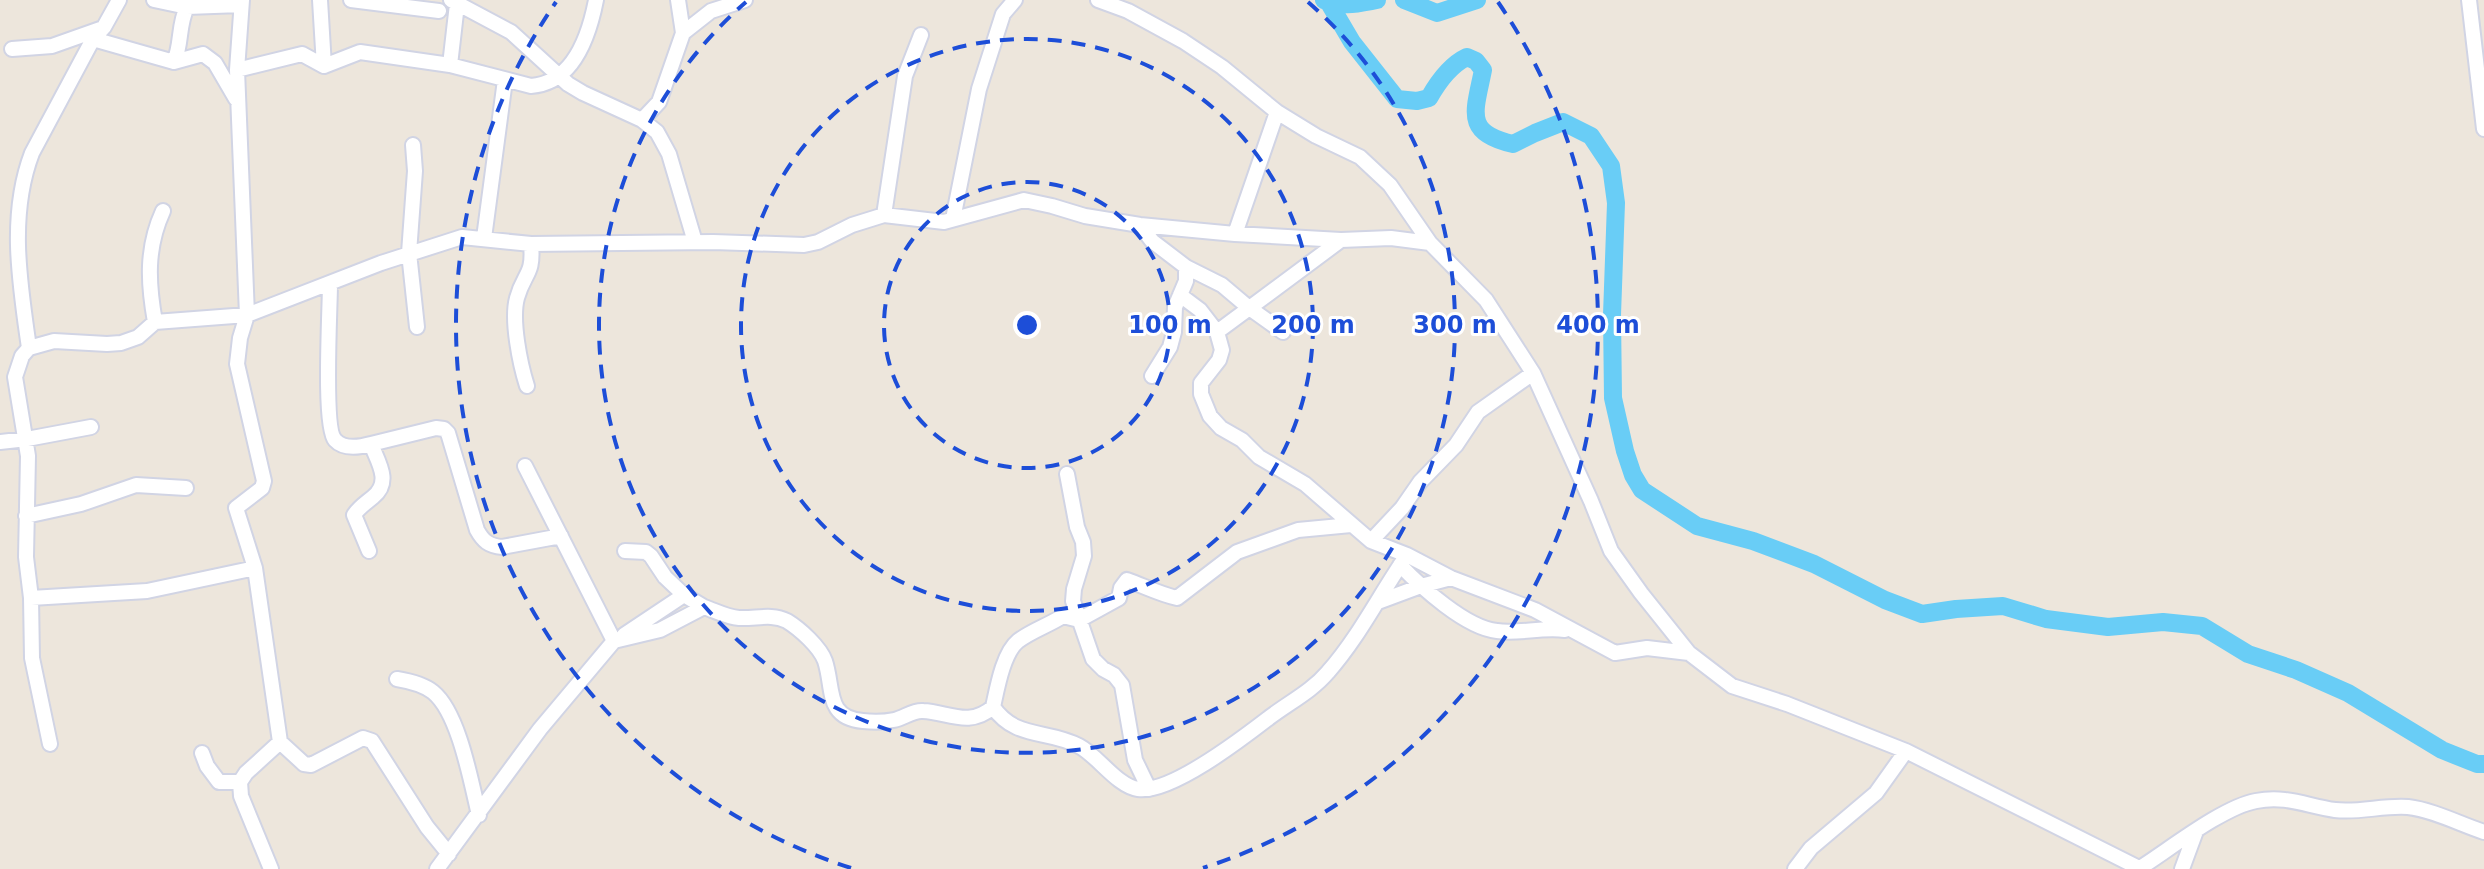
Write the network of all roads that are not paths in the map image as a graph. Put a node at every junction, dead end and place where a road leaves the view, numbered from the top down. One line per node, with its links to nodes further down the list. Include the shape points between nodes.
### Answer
1 (119, 0): 15 (street)
2 (154, 0): 14 (street)
3 (320, 0): 22 (street)
4 (351, 0): 13 (street)
5 (425, 0): 13 (street)
6 (596, 0): 24 (street, via 580,50)
7 (678, 0): 16 (street)
8 (745, 0): 16 (street, via 711,11)
9 (1015, 0): 33 (street, via 1003,14 979,89)
10 (1098, 0): 27 (street, via 1183,41)
11 (2469, 0): 29 (street)
12 (241, 3): 14 (street); 23 (street)
13 (449, 4): 21 (street); 24 (street, via 511,32)
14 (187, 7): 20 (street)
15 (104, 27): 18 (street); 19 (street, via 52,46)
16 (683, 33): 28 (street, via 659,102)
17 (921, 35): 32 (street, via 905,76)
18 (93, 39): 20 (street); 51 (street, via 26,170 17,255)
19 (12, 49)
20 (174, 62): 26 (street, via 208,56)
21 (450, 65): 22 (street, via 360,52); 25 (street)
22 (324, 66): 23 (street, via 302,54)
23 (237, 70): 26 (street)
24 (558, 75): 25 (street, via 544,85); 28 (street, via 583,93)
25 (505, 80): 36 (street)
26 (238, 103): 46 (street)
27 (1277, 112): 35 (street); 39 (street, via 1360,157 1390,185)
28 (642, 120): 38 (street, via 664,142)
29 (2484, 129)
30 (413, 145): 41 (street)
31 (163, 211): 47 (street, via 149,272)
32 (884, 215): 33 (street, via 929,222); 38 (street, via 804,245)
33 (953, 219): 34 (street, via 1024,200)
34 (1140, 225): 35 (street); 42 (street)
35 (1235, 234): 37 (street)
36 (484, 238): 40 (street); 41 (street, via 462,237)
37 (1341, 240): 39 (street); 45 (street)
38 (695, 242): 40 (street)
39 (1430, 243): 52 (street, via 1486,300)
40 (531, 244): 54 (street, via 533,262 515,310)
41 (409, 253): 43 (street); 48 (street)
42 (1186, 267): 44 (street); 45 (street, via 1222,285)
43 (330, 284): 46 (street); 58 (street, via 332,433 343,445)
44 (1180, 295): 49 (street); 53 (street, via 1170,347)
45 (1248, 307): 49 (street); 50 (street)
46 (247, 315): 47 (street); 69 (street, via 237,364 264,481 236,508)
47 (155, 322): 51 (street, via 121,343 54,341)
48 (417, 327)
49 (1217, 332): 63 (street, via 1219,360 1201,383 1210,416 1259,457 1305,484)
50 (1283, 332)
51 (29, 348): 56 (street, via 15,377)
52 (1533, 373): 65 (street, via 1478,412 1456,445); 79 (street, via 1611,551)
53 (1152, 376)
54 (527, 386)
55 (91, 427): 56 (street)
56 (27, 439): 57 (street); 62 (street)
57 (0, 442)
58 (371, 444): 64 (street, via 444,429 482,539 502,547); 66 (street, via 384,485 354,515)
59 (525, 466): 64 (street)
60 (1067, 474): 76 (street, via 1083,542 1073,601)
61 (186, 488): 62 (street, via 136,485)
62 (26, 516): 73 (street)
63 (1351, 525): 65 (street); 76 (street, via 1298,530 1237,552 1177,598 1127,580 1119,598)
64 (561, 536): 78 (street)
65 (1371, 541): 68 (street)
66 (369, 551)
67 (625, 551): 72 (street, via 646,552)
68 (1404, 560): 70 (street); 71 (street); 74 (street)
69 (255, 568): 73 (street, via 147,591); 82 (street)
70 (1451, 578): 71 (street); 77 (street)
71 (1421, 586): 74 (street); 77 (street, via 1477,626 1496,631)
72 (684, 595): 75 (street); 78 (street)
73 (31, 598): 83 (street, via 32,658)
74 (1378, 602): 87 (street, via 1329,672 1308,692 1216,758)
75 (704, 607): 78 (street, via 660,630); 81 (street, via 727,616 770,616 790,623 824,658 835,707 859,721 895,720 919,710 967,718)
76 (1079, 620): 81 (street, via 1063,616 1019,640 1000,677); 87 (street, via 1093,659 1122,685 1135,760)
77 (1572, 630): 79 (street, via 1615,653 1647,648)
78 (617, 640): 88 (street, via 540,729)
79 (1689, 653): 84 (street, via 1732,686)
80 (397, 679): 88 (street, via 434,692 448,712)
81 (993, 707): 87 (street, via 1016,729 1080,746 1128,786)
82 (280, 742): 86 (street); 91 (street, via 311,765 363,738 372,741)
83 (50, 744)
84 (1906, 751): 92 (street); 95 (street, via 1876,793 1811,848)
85 (202, 753): 86 (street, via 219,782)
86 (240, 782): 93 (street)
87 (1149, 789)
88 (479, 815): 91 (street)
89 (2196, 830): 90 (street, via 2255,801 2282,799 2346,811 2417,808); 92 (street); 96 (street)
90 (2484, 832)
91 (449, 854): 94 (street)
92 (2140, 868)
93 (271, 869)
94 (437, 869)
95 (1795, 869)
96 (2182, 869)

